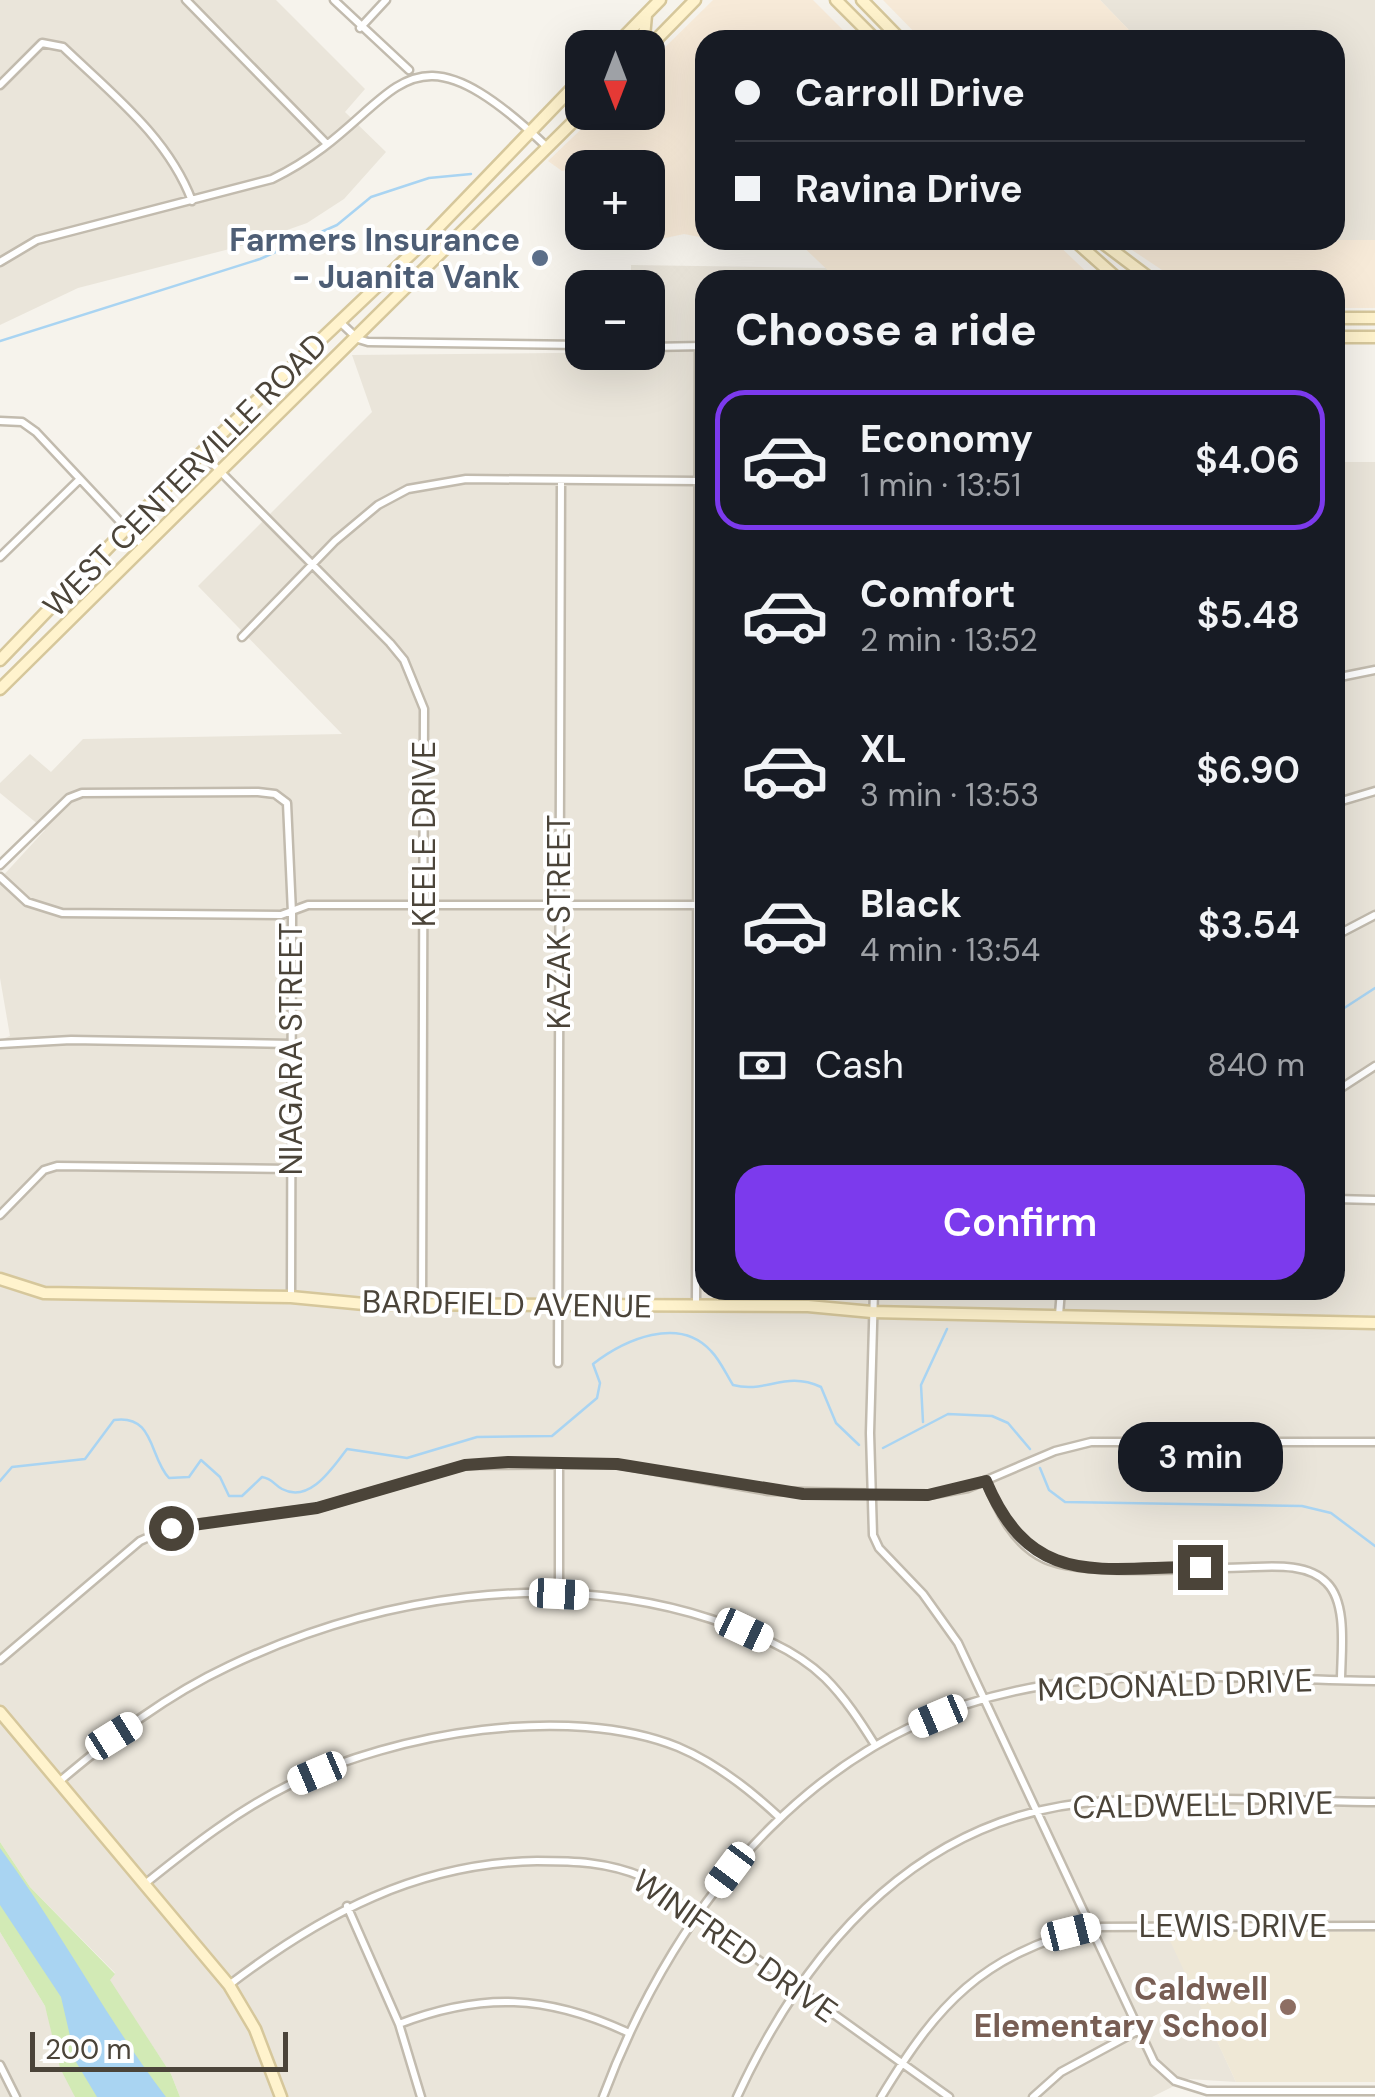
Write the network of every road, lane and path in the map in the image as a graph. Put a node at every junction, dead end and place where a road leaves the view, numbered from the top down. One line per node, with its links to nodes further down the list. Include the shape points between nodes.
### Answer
1 (186, 0): 22 (street)
2 (334, 0): 9 (street)
3 (386, 0): 9 (street)
4 (660, 0): 8 (main road)
5 (695, 0): 12 (main road)
6 (836, 0): 13 (main road)
7 (862, 0): 14 (main road)
8 (646, 14): 10 (main road); 11 (main road)
9 (360, 28): 15 (street)
10 (630, 30)
11 (646, 30)
12 (664, 30)
13 (866, 30)
14 (891, 30)
15 (408, 70): 16 (street); 22 (street, via 386,82)
16 (464, 72)
17 (486, 84): 20 (street)
18 (0, 85): 24 (street, via 42,43 63,47 158,140)
19 (565, 96): 20 (main road, WEST CENTERVILLE ROAD)
20 (532, 130): 23 (street); 25 (main road, WEST CENTERVILLE ROAD)
21 (565, 130): 23 (main road, WEST CENTERVILLE ROAD)
22 (326, 143): 24 (street, via 272,179)
23 (547, 147): 26 (main road, WEST CENTERVILLE ROAD)
24 (192, 202): 29 (street, via 37,240)
25 (430, 236): 26 (main road); 34 (main road, WEST CENTERVILLE ROAD)
26 (444, 249): 37 (main road, WEST CENTERVILLE ROAD)
27 (1085, 250): 30 (main road)
28 (1113, 250): 31 (main road)
29 (0, 262)
30 (1108, 270)
31 (1139, 270)
32 (1345, 318): 33 (main road)
33 (1375, 318)
34 (340, 322): 37 (street); 42 (main road, WEST CENTERVILLE ROAD)
35 (1345, 337): 36 (main road)
36 (1375, 337)
37 (358, 339): 38 (street); 43 (main road, WEST CENTERVILLE ROAD)
38 (565, 345)
39 (695, 346): 40 (street)
40 (665, 347)
41 (0, 421): 44 (street, via 22,422)
42 (200, 452): 43 (street, KEELE DRIVE); 47 (main road, WEST CENTERVILLE ROAD)
43 (220, 473): 48 (main road, WEST CENTERVILLE ROAD); 50 (street, KEELE DRIVE)
44 (80, 479): 47 (street); 49 (street)
45 (561, 480): 46 (street); 50 (street, via 466,479 408,489 378,506); 61 (street, KAZAK STREET)
46 (695, 481)
47 (128, 531): 48 (street); 52 (main road, WEST CENTERVILLE ROAD)
48 (142, 546): 55 (main road, WEST CENTERVILLE ROAD)
49 (0, 557)
50 (312, 565): 51 (street); 60 (street, KEELE DRIVE, via 404,660 424,708)
51 (242, 636)
52 (0, 660)
53 (1375, 670): 54 (street)
54 (1345, 676)
55 (0, 689)
56 (1375, 791): 57 (street)
57 (1345, 799)
58 (0, 864): 63 (street, NIAGARA STREET, via 82,793 275,794 287,803)
59 (0, 877): 63 (street, via 27,902 62,913)
60 (423, 903): 61 (street); 63 (street, via 308,905); 79 (street, KEELE DRIVE)
61 (559, 904): 62 (street); 80 (street, KAZAK STREET)
62 (695, 905)
63 (292, 913): 67 (street, NIAGARA STREET)
64 (1375, 914): 65 (street)
65 (1345, 930)
66 (0, 1044): 67 (street)
67 (291, 1044): 70 (street, NIAGARA STREET)
68 (1375, 1066): 69 (street)
69 (1345, 1086)
70 (291, 1169): 73 (street, via 57,1166 44,1170); 75 (street, NIAGARA STREET)
71 (1345, 1199): 72 (street)
72 (1375, 1200)
73 (0, 1215)
74 (0, 1280): 75 (main road, BARDFIELD AVENUE, via 44,1292)
75 (291, 1297): 79 (main road, BARDFIELD AVENUE)
76 (696, 1300): 81 (street)
77 (873, 1300): 82 (street)
78 (1060, 1300): 83 (street)
79 (422, 1303): 80 (main road, BARDFIELD AVENUE)
80 (558, 1305): 81 (main road, BARDFIELD AVENUE); 85 (street, KAZAK STREET)
81 (696, 1305): 82 (main road, BARDFIELD AVENUE)
82 (872, 1312): 83 (main road, BARDFIELD AVENUE); 89 (street)
83 (1059, 1315): 84 (main road, BARDFIELD AVENUE)
84 (1375, 1323)
85 (558, 1363)
86 (1375, 1442): 88 (street, via 1091,1442)
87 (559, 1462): 89 (street, via 658,1469 768,1491); 90 (street); 91 (street, via 465,1465 317,1508 171,1528 140,1542)
88 (986, 1481): 89 (street, via 950,1493); 92 (street, via 1004,1522 1047,1560 1101,1567 1288,1566 1326,1582 1337,1600)
89 (871, 1495): 94 (street, via 879,1548 958,1643)
90 (559, 1594): 96 (street, via 655,1601 786,1650 852,1707); 97 (street, via 396,1608 271,1647 112,1737)
91 (0, 1660)
92 (1341, 1680): 93 (street, MCDONALD DRIVE); 94 (street, MCDONALD DRIVE, via 1081,1681)
93 (1375, 1680)
94 (984, 1699): 96 (street, MCDONALD DRIVE); 99 (street)
95 (0, 1712): 97 (main road)
96 (875, 1745): 100 (street, MCDONALD DRIVE)
97 (60, 1781): 101 (main road)
98 (1375, 1802): 99 (street, CALDWELL DRIVE, via 1106,1800)
99 (1038, 1812): 105 (street); 107 (street, CALDWELL DRIVE, via 975,1831 908,1868 867,1903)
100 (778, 1816): 101 (street, via 718,1768 650,1738 561,1728 454,1734 365,1755 293,1783 223,1824); 103 (street, MCDONALD DRIVE)
101 (146, 1883): 106 (main road)
102 (347, 1906): 103 (street, WINIFRED DRIVE, via 442,1872 500,1862 576,1861 643,1877); 106 (street, WINIFRED DRIVE); 108 (street)
103 (696, 1914): 107 (street, WINIFRED DRIVE); 110 (street, MCDONALD DRIVE)
104 (1375, 1926): 105 (street, LEWIS DRIVE)
105 (1091, 1928): 109 (street); 111 (street, LEWIS DRIVE, via 1025,1948 982,1972 931,2020)
106 (230, 1985): 115 (main road)
107 (798, 1988): 111 (street, WINIFRED DRIVE); 118 (street, CALDWELL DRIVE)
108 (399, 2024): 110 (street, via 472,2002 502,2001 562,2006); 116 (street)
109 (1138, 2031): 113 (street, via 1164,2073 1191,2088); 121 (street, via 1084,2058)
110 (628, 2032): 117 (street, MCDONALD DRIVE)
111 (902, 2062): 119 (street, LEWIS DRIVE); 120 (street, WINIFRED DRIVE)
112 (0, 2066): 114 (street)
113 (1375, 2091)
114 (16, 2097)
115 (281, 2097)
116 (421, 2097)
117 (603, 2097)
118 (738, 2097)
119 (881, 2097)
120 (949, 2097)
121 (1034, 2097)

